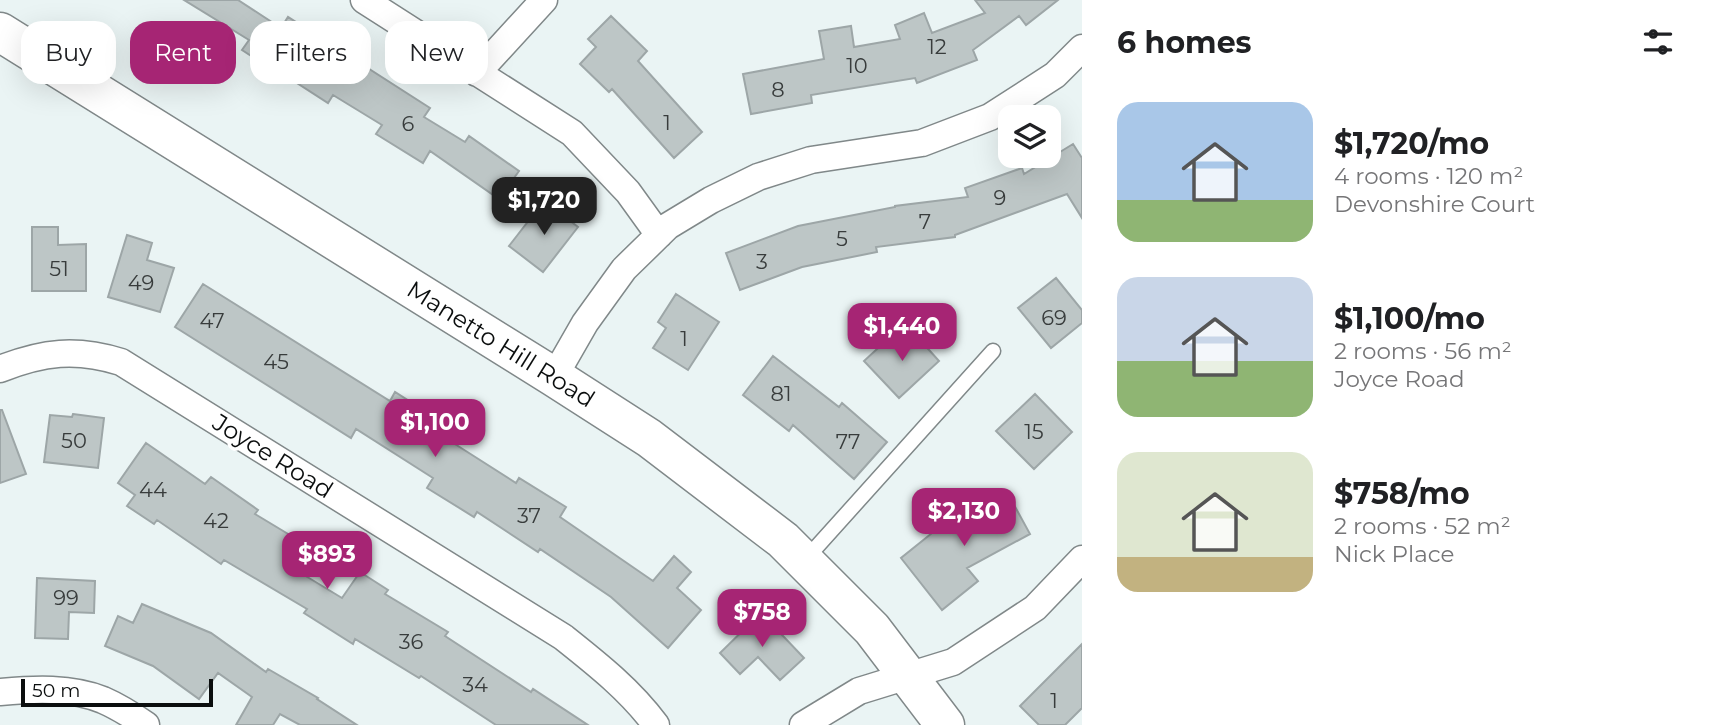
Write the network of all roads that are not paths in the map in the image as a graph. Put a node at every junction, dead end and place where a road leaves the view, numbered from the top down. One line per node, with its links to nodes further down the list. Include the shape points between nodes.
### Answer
1 (364, 0): 3 (street)
2 (544, 0): 6 (street)
3 (397, 21)
4 (0, 32): 11 (main road, Manetto Hill Road)
5 (1082, 48): 8 (street, via 1055,75 990,117 922,142 811,160 758,177 711,200)
6 (488, 61)
7 (488, 80): 8 (street, via 572,133 628,192)
8 (659, 235): 11 (street, via 624,269)
9 (993, 351): 13 (lane)
10 (0, 369): 17 (street, Joyce Road, via 26,359 64,354 100,355 121,362 563,637 613,677)
11 (554, 377): 13 (main road, Manetto Hill Road, via 649,438)
12 (1082, 559): 14 (street, via 1035,608 953,662)
13 (804, 561): 14 (main road, Manetto Hill Road, via 872,629)
14 (906, 677): 18 (street, via 859,691); 19 (main road, Manetto Hill Road)
15 (0, 692): 16 (street, via 75,692 103,700)
16 (146, 725)
17 (656, 725)
18 (803, 725)
19 (945, 725)

